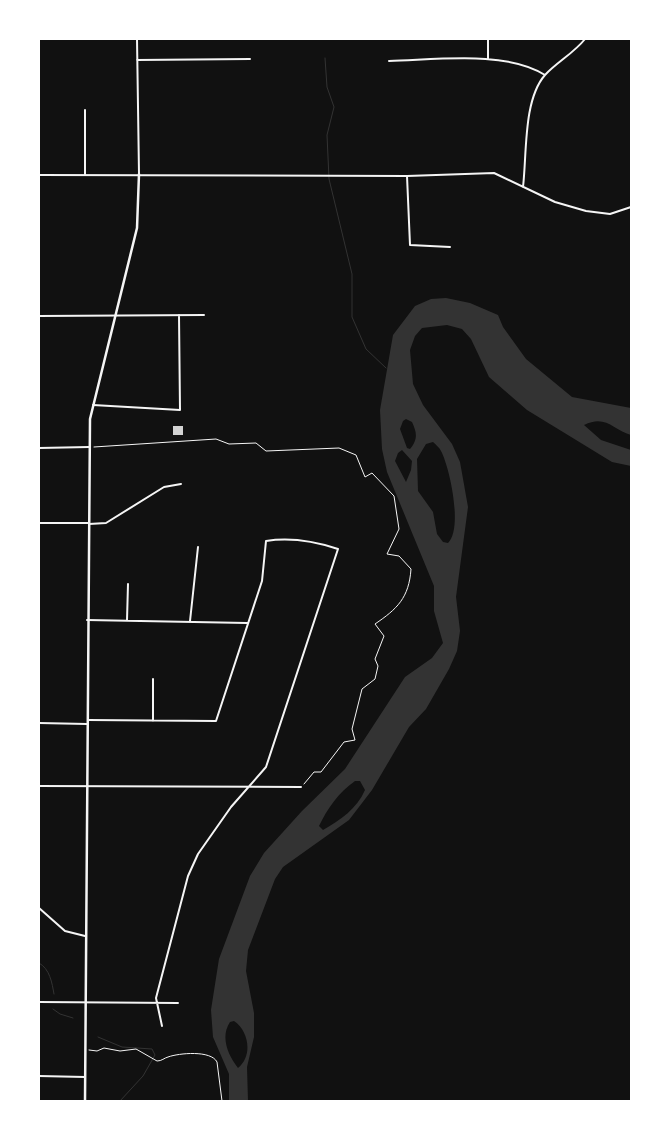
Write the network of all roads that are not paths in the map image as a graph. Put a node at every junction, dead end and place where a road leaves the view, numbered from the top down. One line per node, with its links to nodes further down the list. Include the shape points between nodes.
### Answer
1 (137, 39): 5 (street)
2 (488, 39): 6 (street)
3 (585, 39): 8 (street)
4 (250, 59): 5 (street)
5 (137, 60): 11 (street)
6 (488, 60): 7 (street); 8 (street, via 525,64)
7 (389, 61)
8 (545, 75): 14 (street, via 536,89 528,114)
9 (85, 110): 12 (street)
10 (39, 174): 12 (street)
11 (139, 174): 12 (street); 13 (street); 17 (street, via 137,228)
12 (85, 175)
13 (407, 176): 14 (street, via 494,173); 16 (street, via 410,245)
14 (524, 187): 15 (street, via 555,202 586,211 610,214)
15 (631, 207)
16 (450, 247)
17 (115, 315): 18 (street); 20 (street); 21 (street)
18 (179, 315): 19 (street); 21 (street, via 180,410)
19 (204, 315)
20 (39, 316)
21 (93, 406): 22 (street)
22 (89, 447): 23 (street); 26 (street)
23 (39, 448)
24 (181, 484): 26 (street, via 164,487 106,523)
25 (39, 523): 26 (street)
26 (88, 523): 29 (street)
27 (198, 547): 31 (street)
28 (128, 584): 30 (street)
29 (87, 620): 30 (street); 35 (street)
30 (127, 620): 31 (street)
31 (190, 621): 32 (street)
32 (248, 623): 34 (street, via 216,721); 39 (street, via 265,566 266,541 314,541 338,549 266,766)
33 (154, 679): 34 (street)
34 (153, 721): 35 (street)
35 (86, 722): 36 (street); 38 (street)
36 (39, 723)
37 (39, 786): 38 (street)
38 (86, 786): 39 (street); 42 (street)
39 (247, 787): 40 (street); 46 (street, via 198,854 188,876 156,998)
40 (301, 787)
41 (39, 908): 42 (street, via 65,931)
42 (85, 936): 44 (street)
43 (39, 1002): 44 (street)
44 (86, 1002): 46 (street); 49 (street)
45 (178, 1003): 46 (street)
46 (158, 1004): 47 (street)
47 (162, 1026)
48 (39, 1076): 49 (street)
49 (85, 1077): 50 (street)
50 (85, 1101)

